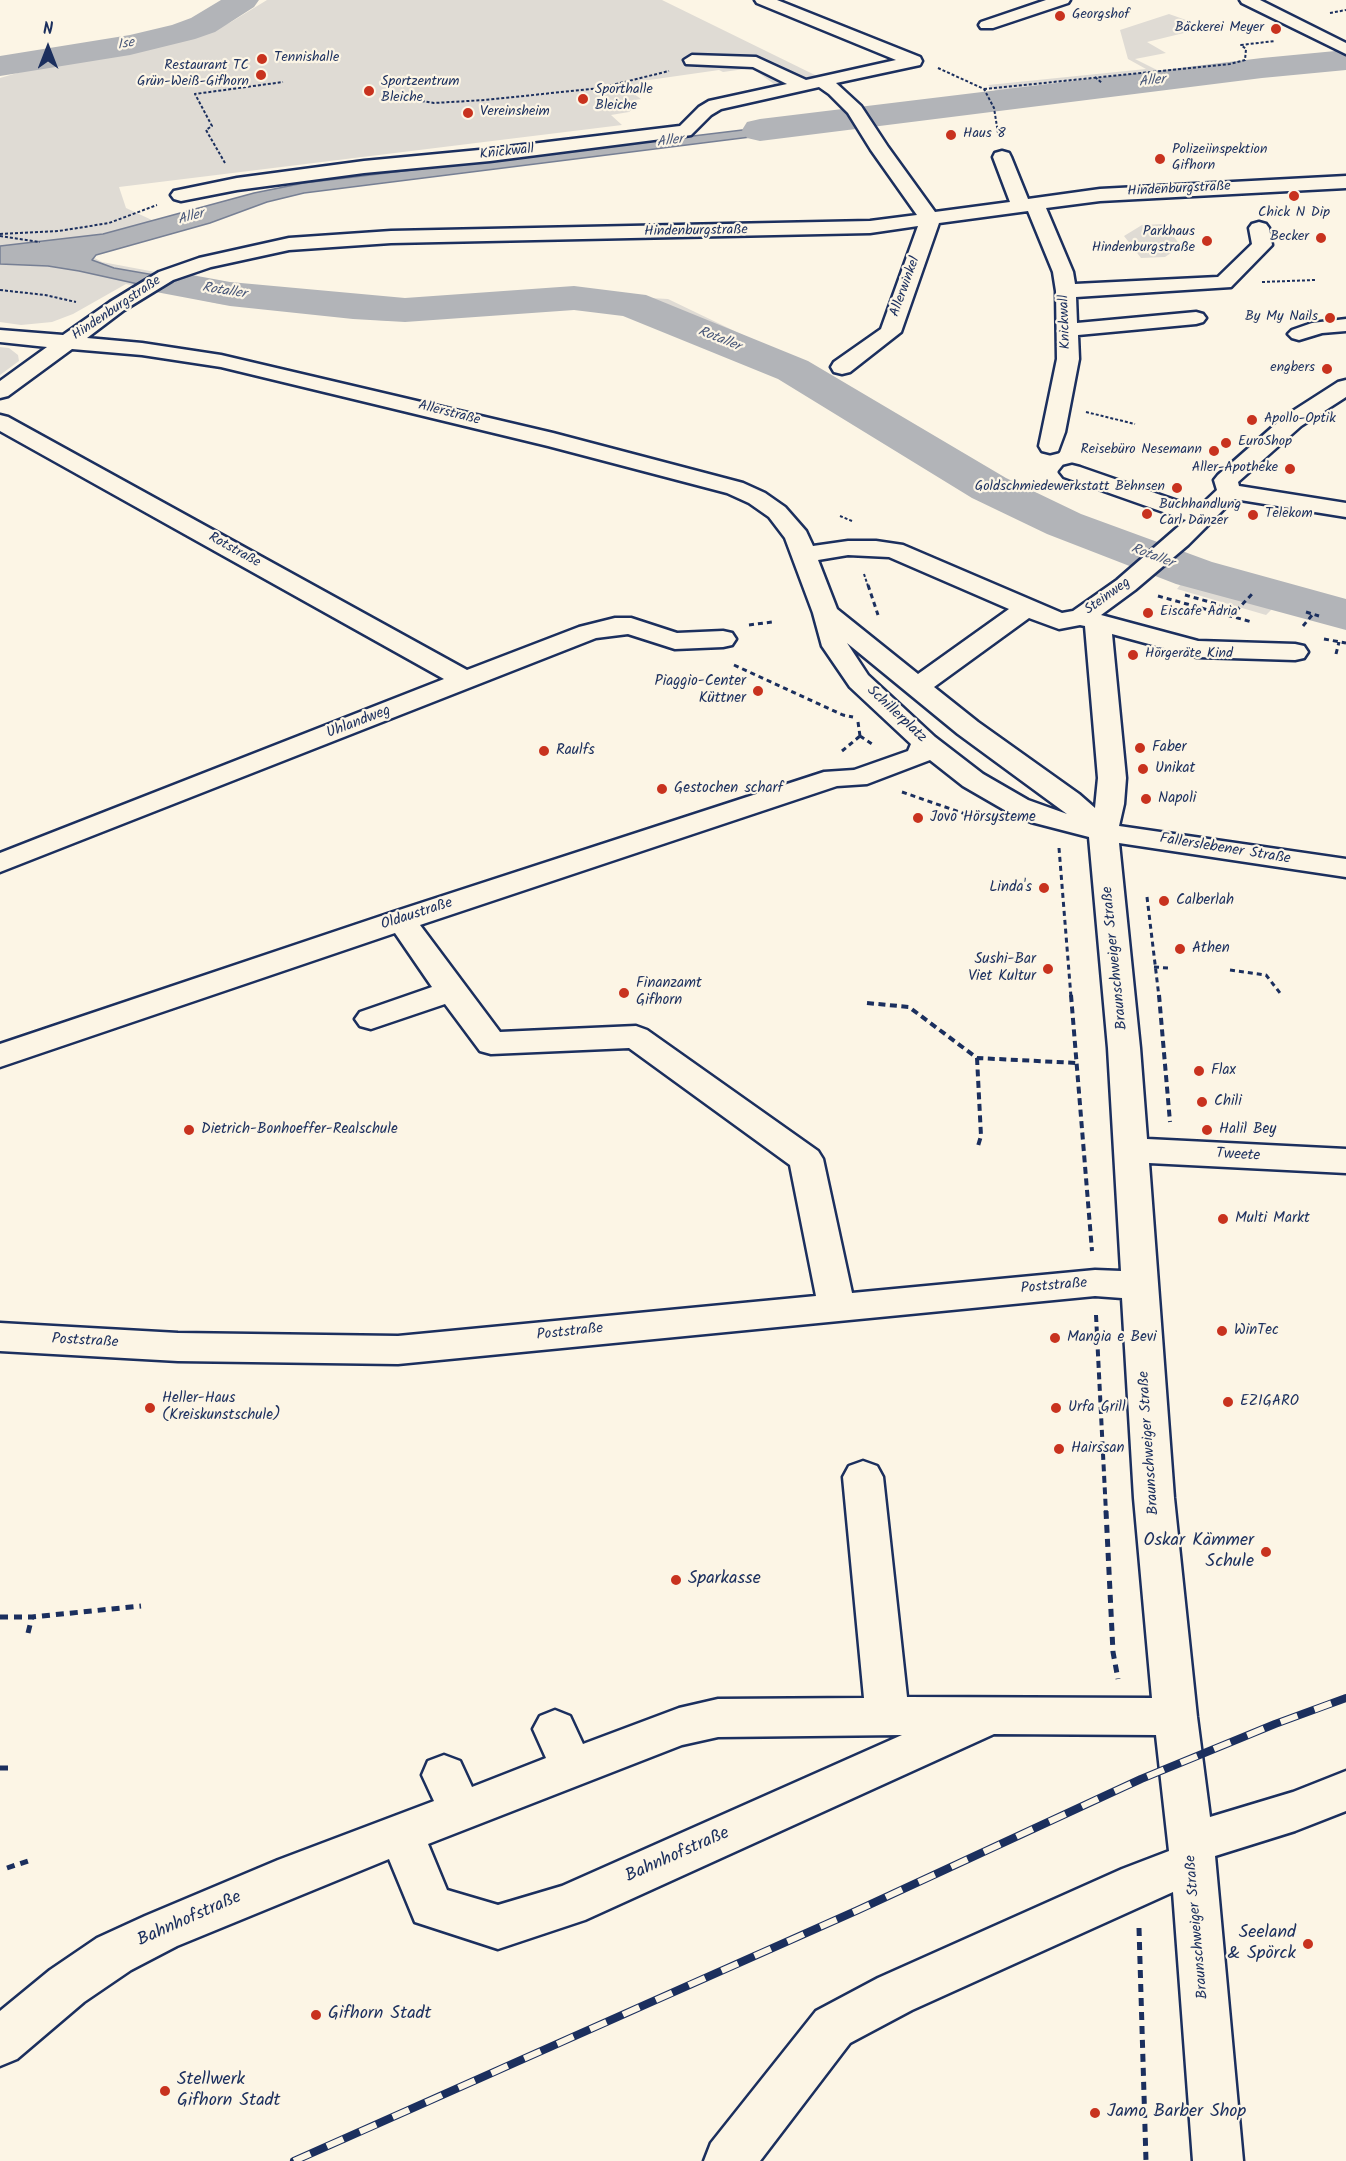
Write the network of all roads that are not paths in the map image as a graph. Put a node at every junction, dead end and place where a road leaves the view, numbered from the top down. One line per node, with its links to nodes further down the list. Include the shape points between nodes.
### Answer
1 (763, 0): 8 (street, Knickwall, via 914,61)
2 (1062, 0): 4 (street)
3 (1248, 0): 5 (street)
4 (987, 25)
5 (1346, 51): 7 (street, via 1332,55)
6 (692, 60): 8 (street, via 756,62)
7 (1346, 64)
8 (813, 84): 13 (street, Knickwall, via 715,105 685,131 237,184); 15 (street, via 835,90 855,110)
9 (1002, 158): 14 (street, Knickwall)
10 (1346, 172): 12 (street, via 1287,176)
11 (1346, 182): 12 (street, Hindenburgstraße)
12 (1263, 185): 14 (street, Hindenburgstraße, via 1100,195)
13 (181, 195)
14 (1028, 204): 15 (street, Hindenburgstraße); 17 (street, Knickwall, via 1063,272)
15 (930, 220): 24 (street, Hindenburgstraße, via 784,231 335,239 289,244 206,262 166,276); 26 (street, Allerwinkel, via 890,332)
16 (1259, 228): 17 (street, via 1262,245 1224,283)
17 (1066, 291): 21 (street, Knickwall)
18 (1196, 318): 21 (street)
19 (1346, 325): 22 (street, via 1319,327)
20 (152, 329): 25 (street)
21 (1067, 330): 30 (street, Knickwall, via 1068,359)
22 (1299, 334)
23 (0, 336): 24 (street, Allerstraße)
24 (68, 342): 25 (street, Allerstraße); 28 (street, Hindenburgstraße)
25 (126, 347): 35 (street, Allerstraße, via 221,361 321,383 735,488 777,512 797,536)
26 (842, 367)
27 (1346, 387): 32 (street, Steinweg, via 1293,421 1228,478)
28 (0, 391)
29 (0, 422): 41 (street, Rotstraße)
30 (1050, 446)
31 (1072, 472): 34 (street)
32 (1229, 491): 33 (street); 34 (street, Steinweg)
33 (1346, 510)
34 (1203, 518): 38 (street, Steinweg)
35 (805, 554): 37 (street, Allerstraße); 38 (street, Steinweg, via 848,549 894,550 1059,621)
36 (1022, 611): 42 (street, via 930,679)
37 (826, 613): 42 (street); 44 (street, Schillerplatz, via 835,646 845,663)
38 (1089, 620): 40 (street, via 1197,649); 45 (street, via 1100,784 1110,804)
39 (723, 639): 41 (street, Uhlandweg, via 675,640 641,628 615,626 588,632)
40 (1295, 652)
41 (467, 681): 46 (street, Uhlandweg)
42 (914, 685): 43 (street)
43 (968, 728): 44 (street, Oldaustraße); 45 (street, via 1069,800)
44 (925, 743): 45 (street, Schillerplatz, via 973,780 1018,806); 48 (street, Oldaustraße, via 918,756 857,778 834,778 613,840)
45 (1103, 832): 47 (street, Fallerslebener Straße); 52 (street, Braunschweiger Straße)
46 (0, 863)
47 (1346, 868)
48 (401, 920): 49 (street); 51 (street, Oldaustraße)
49 (452, 992): 50 (street); 55 (street, via 491,1042 636,1037 806,1159)
50 (371, 1019)
51 (0, 1056)
52 (1131, 1150): 53 (street, Tweete); 54 (street, Braunschweiger Straße)
53 (1346, 1161)
54 (1139, 1286): 55 (street, Poststraße, via 1095,1283); 60 (street, Braunschweiger Straße)
55 (837, 1308): 56 (street, Poststraße, via 398,1350 178,1347)
56 (0, 1337)
57 (863, 1477): 58 (street)
58 (888, 1716): 59 (street, Bahnhofstraße); 62 (street, Bahnhofstraße, via 718,1718 679,1727)
59 (992, 1716): 60 (street, Bahnhofstraße); 64 (street, Bahnhofstraße, via 569,1905 498,1927 431,1907)
60 (1175, 1717): 65 (street, Braunschweiger Straße)
61 (555, 1729): 62 (street)
62 (572, 1768): 64 (street, Bahnhofstraße, via 452,1793)
63 (1346, 1791): 65 (street)
64 (400, 1834): 66 (street, Bahnhofstraße, via 284,1879 114,1954 67,1986)
65 (1192, 1853): 67 (street, via 1138,1884 895,1994 833,2027); 68 (street, Braunschweiger Straße)
66 (0, 2042)
67 (729, 2161)
68 (1218, 2161)

